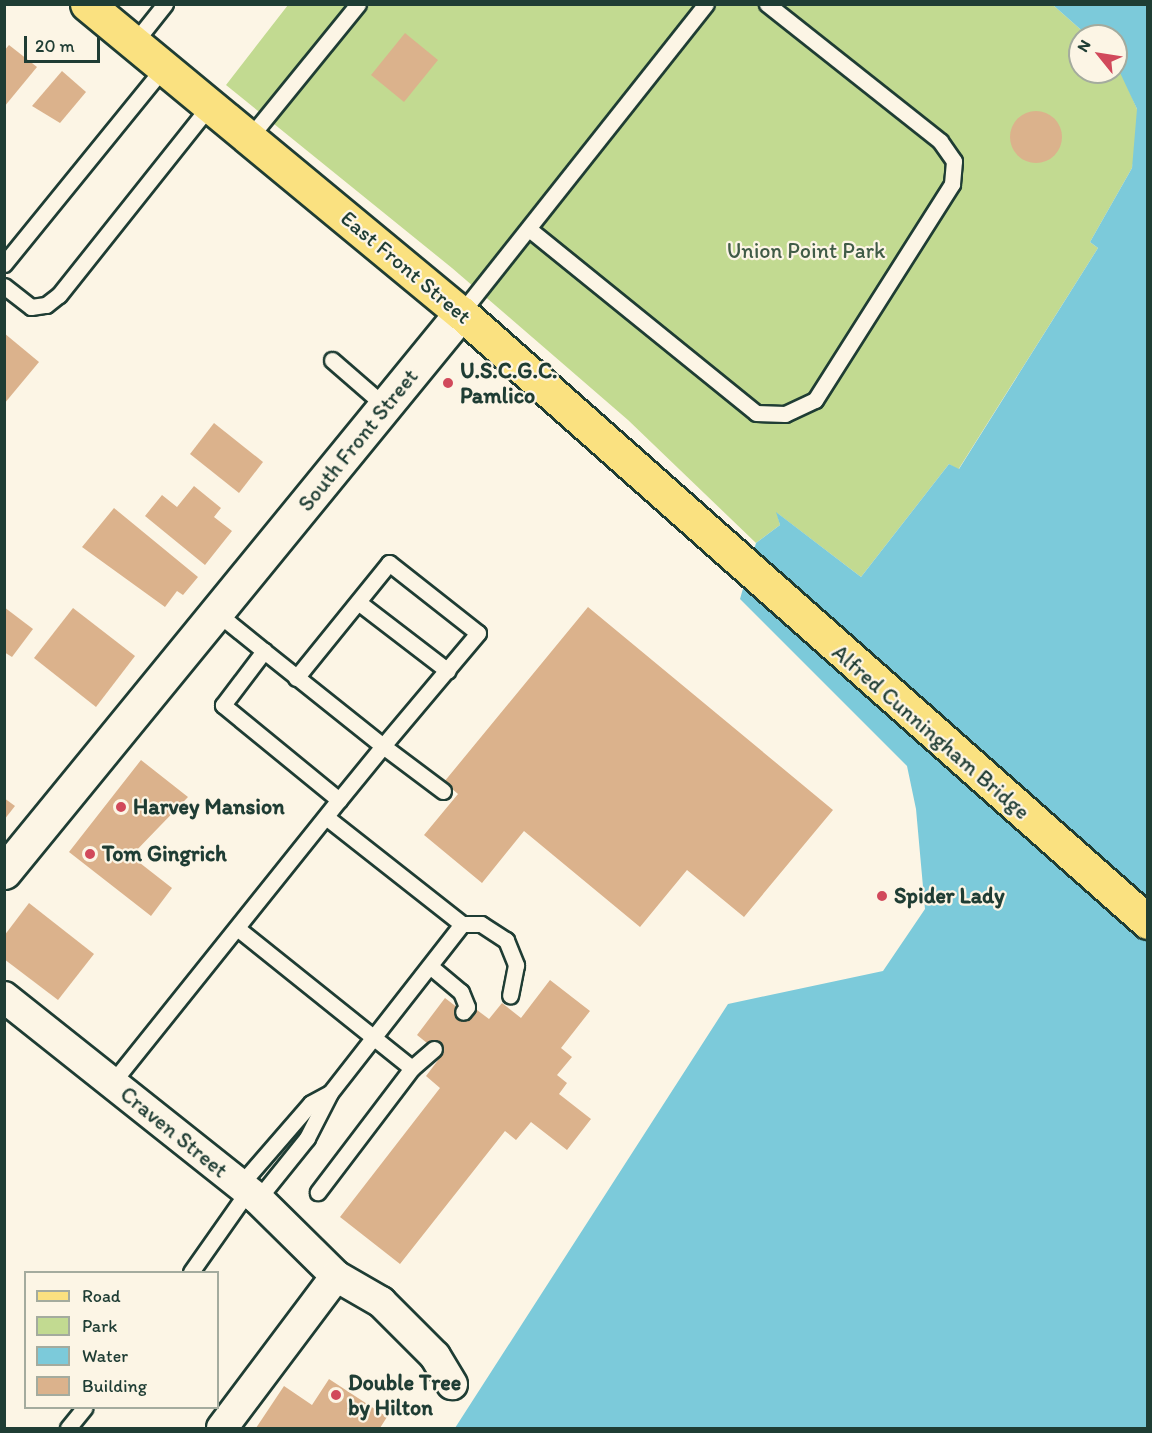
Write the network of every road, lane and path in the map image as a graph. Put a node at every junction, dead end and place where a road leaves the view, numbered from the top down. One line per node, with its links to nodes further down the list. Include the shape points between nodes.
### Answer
1 (87, 4): 6 (main road, East Front Street)
2 (165, 4): 6 (lane)
3 (358, 4): 9 (lane)
4 (706, 4): 10 (lane, South Front Street)
5 (767, 4): 10 (lane, via 940,141 954,161 952,184 814,400 785,414 756,413)
6 (134, 43): 7 (main road, East Front Street)
7 (164, 67): 8 (main road, East Front Street); 11 (lane)
8 (210, 105): 9 (main road, East Front Street); 12 (lane, via 59,295 46,305 31,307)
9 (250, 137): 13 (main road, East Front Street)
10 (529, 229): 13 (lane, South Front Street)
11 (4, 264)
12 (4, 286)
13 (461, 313): 15 (street, South Front Street); 16 (main road, East Front Street)
14 (332, 360): 15 (lane)
15 (386, 407): 18 (street, South Front Street)
16 (715, 541): 27 (main road, Alfred Cunningham Bridge)
17 (358, 602): 20 (lane); 20 (lane, via 389,563 478,633); 21 (lane)
18 (217, 613): 19 (lane); 26 (street, South Front Street)
19 (264, 651): 21 (lane); 24 (lane, via 223,705)
20 (448, 671): 22 (lane)
21 (296, 678): 22 (lane)
22 (383, 746): 23 (lane); 24 (lane)
23 (443, 791)
24 (339, 800): 25 (lane)
25 (326, 817): 28 (lane); 29 (lane)
26 (4, 872)
27 (1148, 922)
28 (462, 924): 30 (lane); 31 (lane, via 493,929 514,950)
29 (237, 928): 34 (lane); 37 (lane)
30 (431, 967): 33 (lane, via 461,992 467,1007); 34 (lane)
31 (510, 995)
32 (4, 997): 37 (street, Craven Street)
33 (463, 1012)
34 (375, 1038): 36 (lane); 38 (lane)
35 (434, 1049): 36 (lane)
36 (412, 1068): 40 (lane)
37 (112, 1083): 39 (street, Craven Street)
38 (330, 1093): 39 (lane, via 307,1138); 39 (lane, via 311,1103)
39 (249, 1192): 41 (lane); 42 (street, Craven Street)
40 (318, 1192)
41 (192, 1271)
42 (336, 1276): 43 (street, Craven Street, via 381,1302 435,1356); 46 (street)
43 (452, 1384)
44 (82, 1409): 45 (lane)
45 (68, 1428)
46 (222, 1428)

